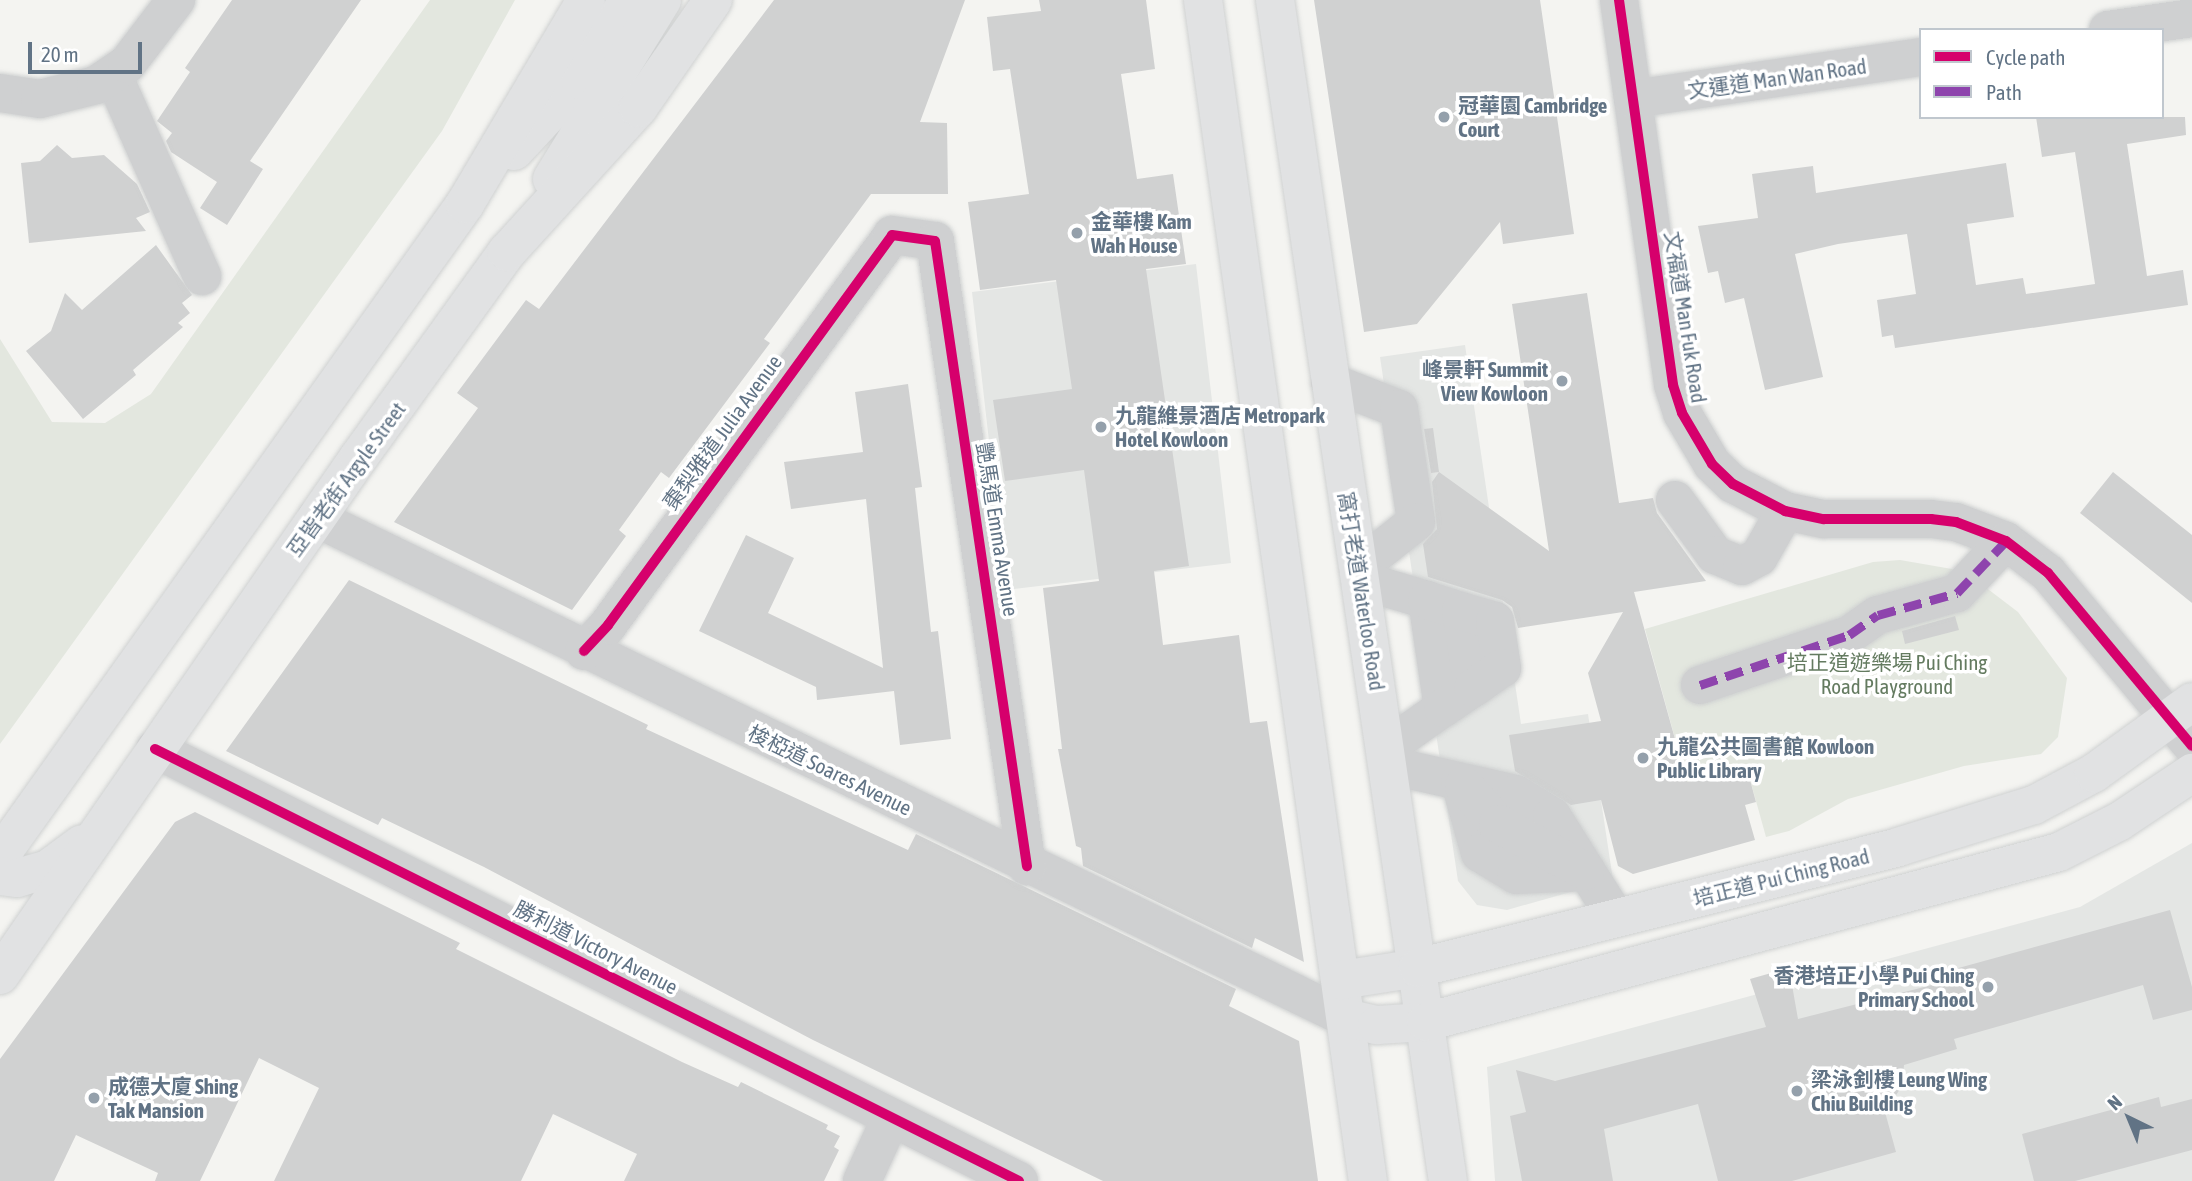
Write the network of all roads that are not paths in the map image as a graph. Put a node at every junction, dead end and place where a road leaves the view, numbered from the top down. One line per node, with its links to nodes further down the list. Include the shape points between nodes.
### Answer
1 (176, 0): 12 (street)
2 (586, 0): 16 (main road)
3 (628, 0): 13 (main road)
4 (663, 0): 13 (main road)
5 (713, 0): 18 (main road, 亞皆老街 Argyle Street, via 638,108)
6 (1203, 0): 43 (main road)
7 (1275, 0): 20 (main road, 窩打老道 Waterloo Road)
8 (1619, 0): 15 (street, 文福道 Man Fuk Road)
9 (2192, 18): 10 (street)
10 (2122, 28)
11 (1919, 57): 15 (street, 文運道 Man Wan Road)
12 (113, 75): 14 (street, via 54,97); 19 (street)
13 (593, 86): 16 (main road); 18 (main road)
14 (0, 93)
15 (1633, 99): 22 (street, 文福道 Man Fuk Road, via 1673,385 1682,413 1712,464 1742,489)
16 (465, 204): 36 (main road)
17 (892, 235): 27 (street, 棗梨雅道 Julia Avenue); 37 (street, 艷馬道 Emma Avenue, via 935,241)
18 (507, 253): 23 (main road, 亞皆老街 Argyle Street)
19 (202, 276)
20 (1330, 382): 25 (main road, 窩打老道 Waterloo Road); 25 (street, via 1399,409 1416,522)
21 (1675, 500): 22 (street, via 1715,555 1742,566 1759,557)
22 (1785, 512): 24 (street, 文福道 Man Fuk Road, via 1824,519 1956,522)
23 (316, 518): 27 (street, 梭椏道 Soares Avenue); 31 (main road, 亞皆老街 Argyle Street)
24 (2006, 541): 28 (street, via 1957,593 1878,615 1849,635); 30 (street, 文福道 Man Fuk Road, via 2048,573)
25 (1359, 574): 26 (street); 32 (main road, 窩打老道 Waterloo Road)
26 (1444, 606): 29 (street); 29 (street, via 1495,621 1502,668)
27 (584, 652): 37 (street, 梭椏道 Soares Avenue)
28 (1700, 685)
29 (1458, 698): 32 (street)
30 (2185, 722): 40 (main road, 培正道 Pui Ching Road, via 2034,805 1898,847)
31 (155, 749): 35 (main road, 亞皆老街 Argyle Street); 46 (street, 勝利道 Victory Avenue)
32 (1387, 756): 34 (street); 41 (main road, 窩打老道 Waterloo Road)
33 (2192, 773): 45 (main road, via 2120,821 2059,852)
34 (1460, 782): 38 (street, via 1516,794 1552,816); 38 (street, via 1480,853 1516,875)
35 (99, 829): 39 (main road, via 48,869); 42 (main road, 亞皆老街 Argyle Street)
36 (0, 856)
37 (1027, 866): 44 (street, 梭椏道 Soares Avenue)
38 (1587, 872): 40 (street)
39 (0, 876)
40 (1616, 918): 41 (main road, 培正道 Pui Ching Road)
41 (1418, 968): 43 (main road, 培正道 Pui Ching Road); 45 (main road, 窩打老道 Waterloo Road)
42 (0, 975)
43 (1341, 980): 44 (main road)
44 (1346, 1018): 45 (main road, via 1377,1025); 49 (main road)
45 (1426, 1022): 50 (main road, 窩打老道 Waterloo Road)
46 (891, 1118): 47 (street); 48 (street, 勝利道 Victory Avenue)
47 (862, 1181)
48 (1019, 1181)
49 (1368, 1181)
50 (1448, 1181)

